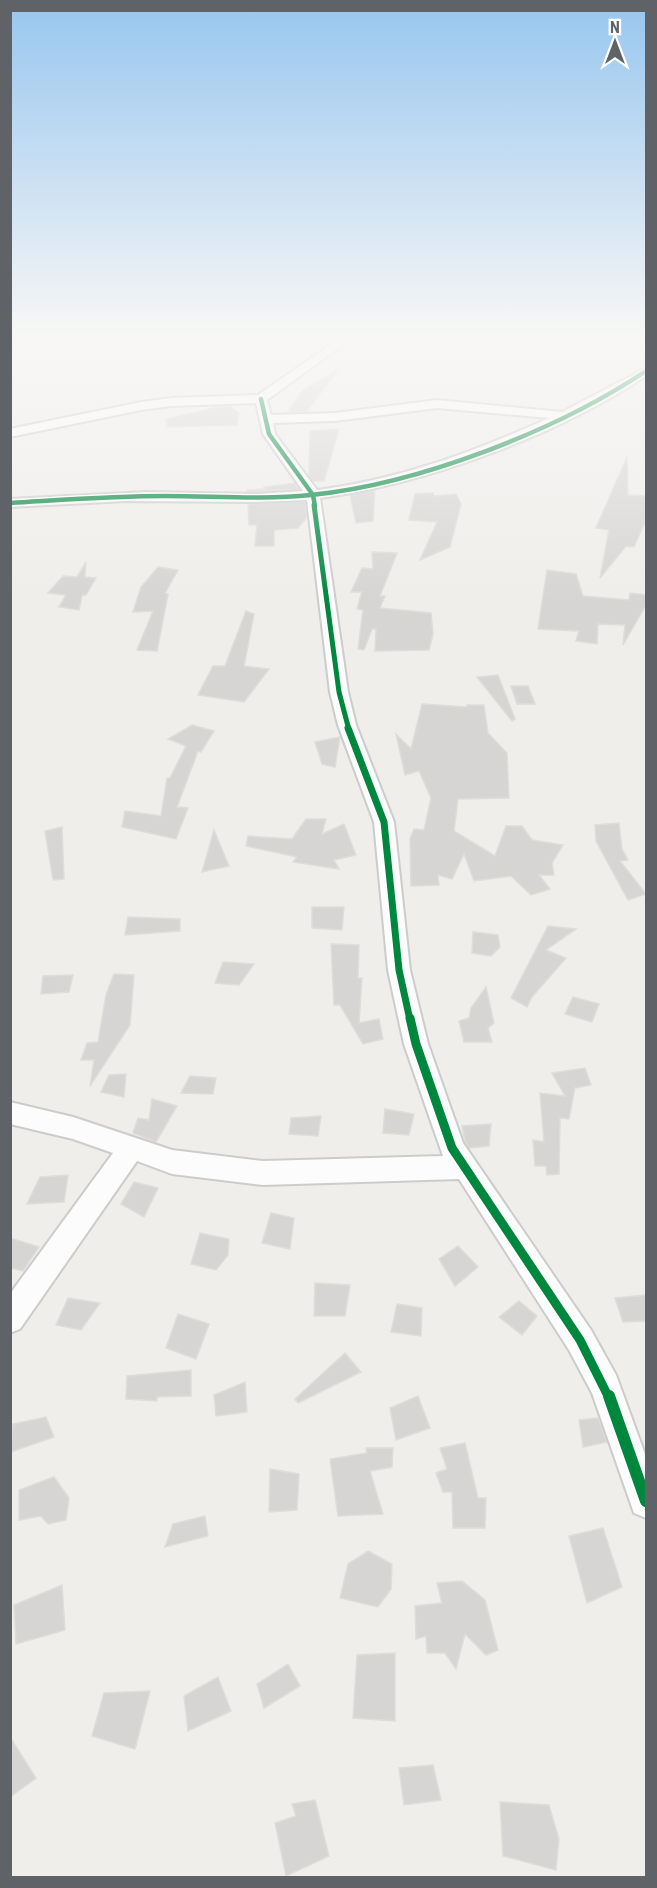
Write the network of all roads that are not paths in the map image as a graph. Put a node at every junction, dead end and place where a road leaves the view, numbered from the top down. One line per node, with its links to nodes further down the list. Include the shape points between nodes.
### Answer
1 (63, 422): 4 (street)
2 (267, 422): 5 (street, via 269,434)
3 (551, 422): 5 (street, via 417,475)
4 (10, 433)
5 (313, 495): 6 (street, via 239,499 141,496); 9 (street, via 339,692 347,725 384,822 399,970 416,1044 452,1148)
6 (10, 503)
7 (10, 1113): 8 (street, via 73,1128)
8 (131, 1149): 9 (street, via 172,1162 263,1173); 10 (street)
9 (466, 1167): 11 (street, via 580,1340 605,1386)
10 (10, 1319)
11 (646, 1502)

